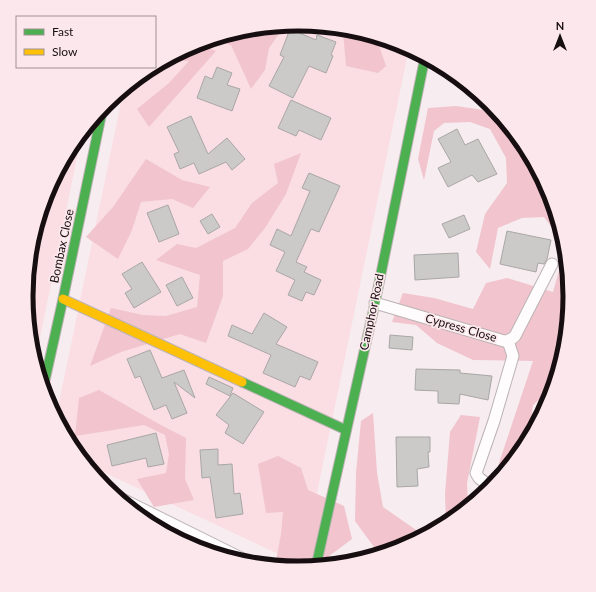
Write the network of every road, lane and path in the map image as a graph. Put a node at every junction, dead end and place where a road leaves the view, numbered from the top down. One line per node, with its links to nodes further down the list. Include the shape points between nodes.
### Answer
1 (424, 63): 5 (street, Camphor Road)
2 (100, 120): 4 (street, Bombax Close)
3 (552, 264): 6 (street, Cypress Close, via 515,336)
4 (63, 299): 7 (street, Bombax Close); 8 (street)
5 (374, 303): 6 (street, Cypress Close); 8 (street, Camphor Road)
6 (508, 340): 9 (street, via 513,356 476,473)
7 (46, 377)
8 (346, 430): 12 (street, Camphor Road)
9 (485, 483)
10 (139, 507): 11 (street)
11 (229, 552)
12 (317, 560)

